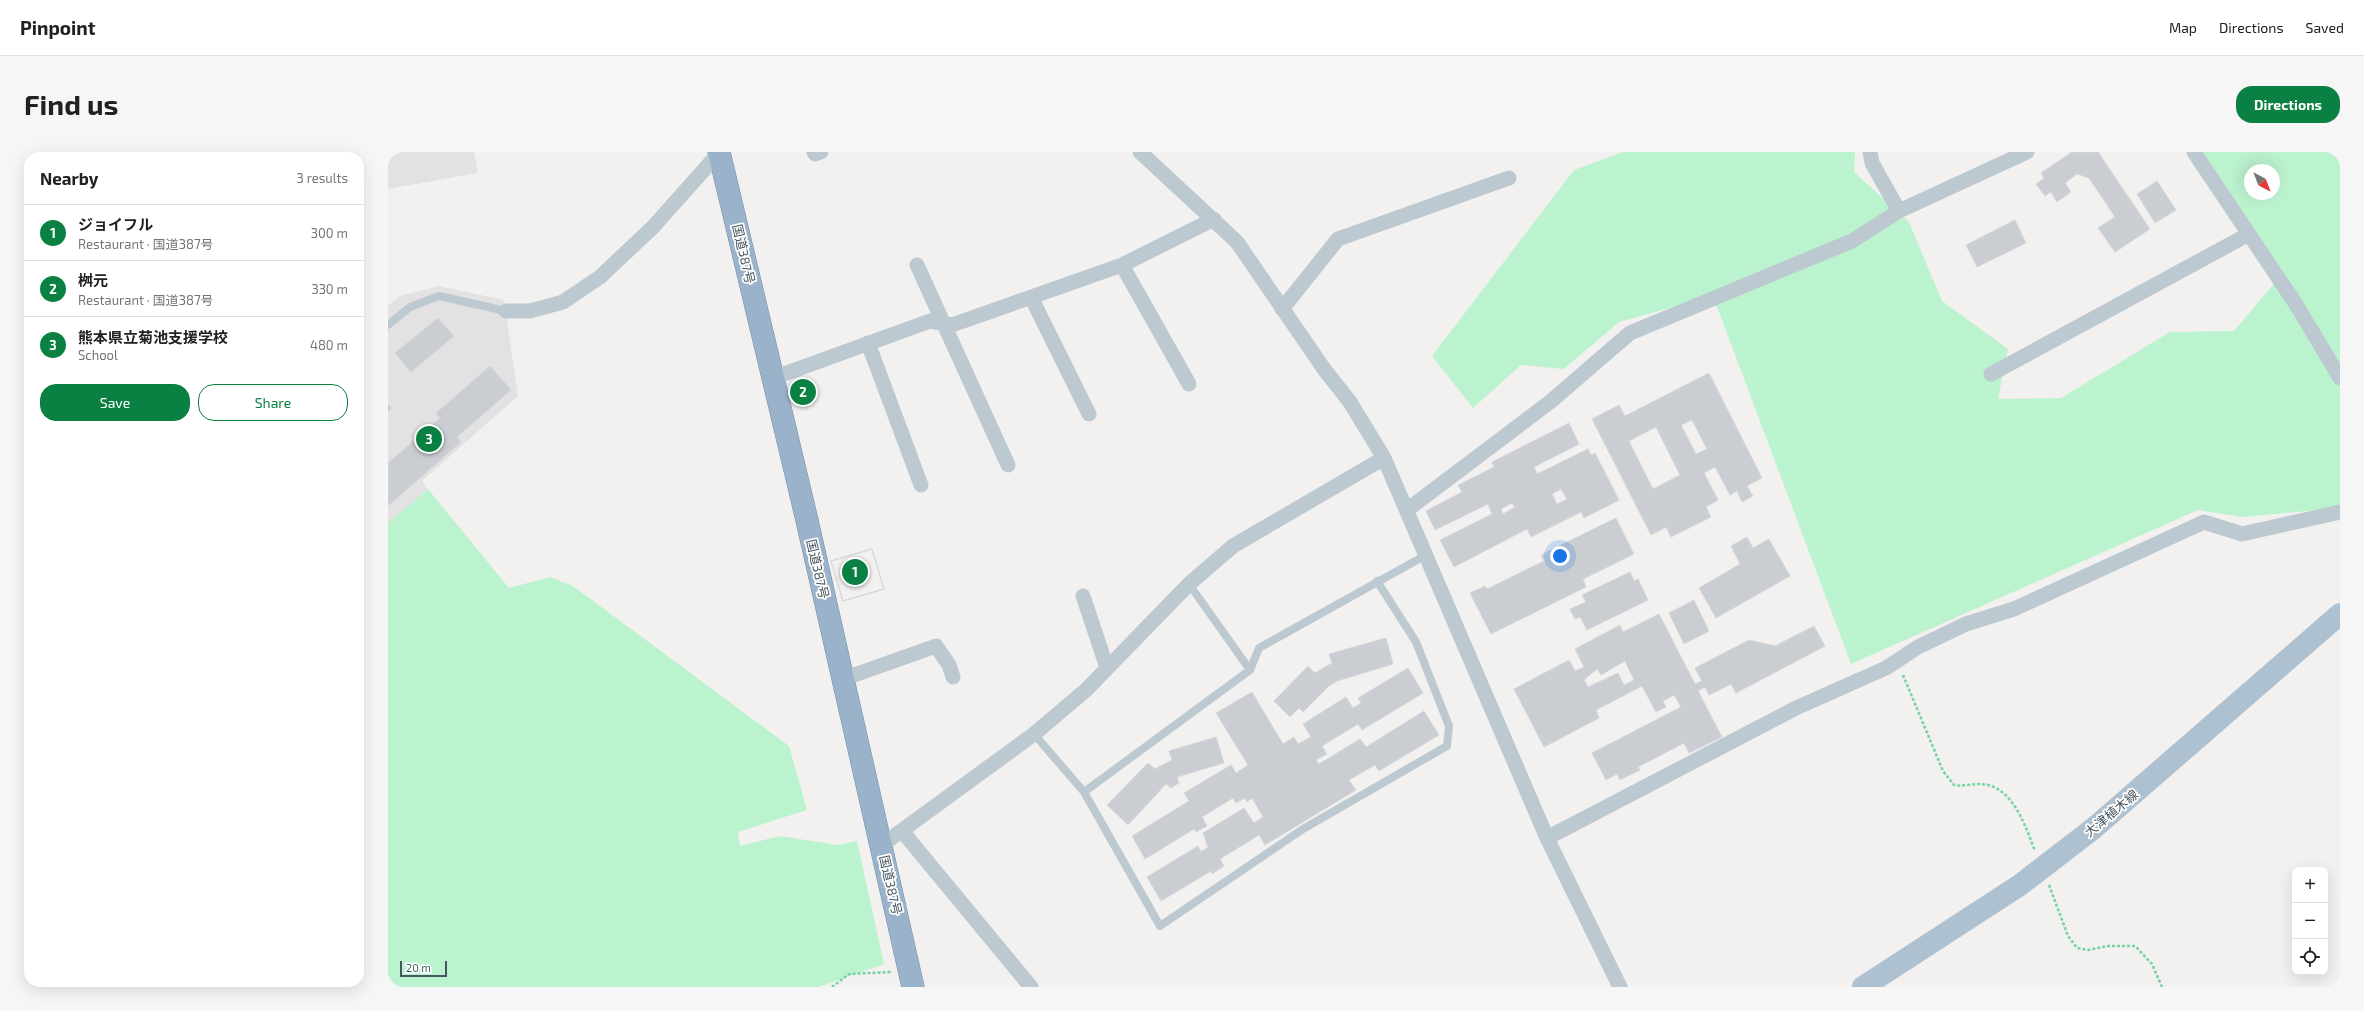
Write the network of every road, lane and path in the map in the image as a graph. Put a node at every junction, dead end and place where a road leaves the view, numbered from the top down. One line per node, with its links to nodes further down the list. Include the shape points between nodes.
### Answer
1 (814, 152): 2 (street)
2 (820, 152)
3 (1140, 152): 10 (street)
4 (1870, 152): 9 (street, via 1872,163)
5 (2027, 152): 9 (street)
6 (2194, 152): 11 (street)
7 (719, 153): 16 (street, via 653,227 600,276 563,302 530,312); 21 (highway, 国道387号)
8 (1510, 178): 15 (street, via 1338,240)
9 (1899, 211): 28 (street, via 1852,241 1630,334 1550,402)
10 (1214, 220): 13 (street); 15 (street, via 1237,242)
11 (2249, 234): 20 (street); 22 (street, via 2298,306)
12 (917, 265): 17 (street)
13 (1122, 265): 14 (street); 23 (street)
14 (1031, 297): 17 (street, via 952,324); 24 (street)
15 (1282, 309): 25 (street, via 1350,402)
16 (506, 311): 18 (lane, via 439,296 410,307)
17 (943, 322): 19 (street, via 930,321); 26 (street)
18 (388, 325)
19 (868, 343): 21 (street); 27 (street)
20 (1992, 374)
21 (773, 378): 39 (highway, 国道387号)
22 (2340, 378)
23 (1189, 384)
24 (1089, 414)
25 (1384, 458): 28 (street); 32 (street, via 1234,546)
26 (1008, 465)
27 (921, 485)
28 (1407, 510): 30 (street)
29 (2340, 512): 35 (street, via 2242,534 2204,522 2014,609 1966,624 1918,647)
30 (1426, 555): 31 (lane); 43 (street)
31 (1377, 580): 37 (lane, via 1258,648); 41 (lane, via 1416,642 1449,726 1447,746 1303,829 1160,926)
32 (1189, 584): 36 (street); 37 (lane)
33 (1083, 596): 36 (street)
34 (2340, 614): 45 (main road, 大津植木線, via 2094,828)
35 (1897, 661): 43 (street, via 1796,708); 45 (path, via 1949,780 1954,785 1963,787 1973,784 1987,785 2007,797 2021,815)
36 (1107, 668): 40 (street, via 1086,690)
37 (1250, 670): 41 (lane)
38 (953, 677): 39 (street, via 949,665 936,646)
39 (843, 679): 44 (highway, 国道387号)
40 (1034, 734): 41 (lane); 42 (street)
41 (1084, 792)
42 (902, 832): 44 (street); 48 (street)
43 (1546, 838): 49 (street)
44 (882, 845): 46 (highway, 国道387号)
45 (2042, 868): 50 (main road, 大津植木線, via 1960,926); 51 (path, via 2068,936 2077,948 2088,950 2108,946 2135,946 2152,964)
46 (912, 979): 47 (path, via 850,974)
47 (832, 987)
48 (1031, 987)
49 (1620, 987)
50 (1864, 987)
51 (2162, 987)

